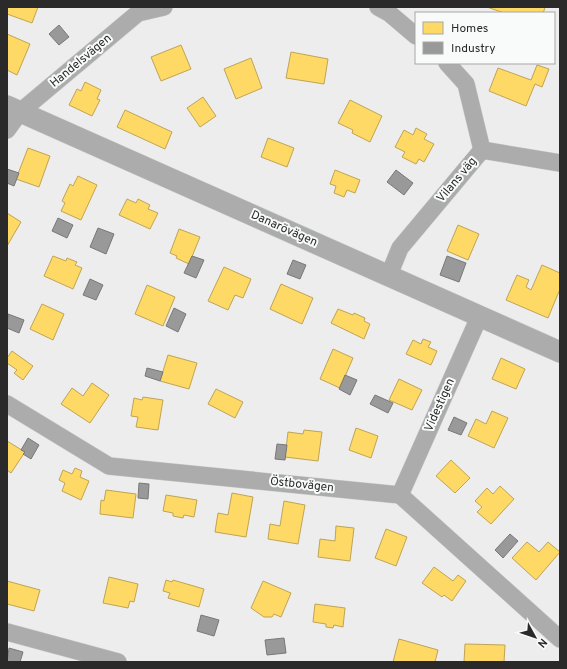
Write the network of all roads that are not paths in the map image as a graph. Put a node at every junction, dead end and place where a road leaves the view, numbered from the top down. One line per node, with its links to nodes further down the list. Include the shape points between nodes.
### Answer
1 (164, 7): 3 (street, Handelsvägen)
2 (378, 7): 4 (street)
3 (139, 10): 6 (street, Handelsvägen)
4 (415, 35)
5 (448, 64): 8 (street, via 466,84)
6 (13, 109): 7 (street, Handelsvägen); 10 (street, Danarövägen)
7 (7, 130)
8 (482, 150): 9 (street, Vilans väg); 10 (street, Vilans väg, via 400,248)
9 (560, 163)
10 (389, 275): 11 (street, Danarövägen)
11 (480, 315): 12 (street, Danarövägen); 14 (street, Videstigen)
12 (560, 352)
13 (7, 404): 14 (street, Östbovägen, via 109,466)
14 (400, 495): 16 (street)
15 (7, 632): 17 (street)
16 (560, 639)
17 (118, 662)

